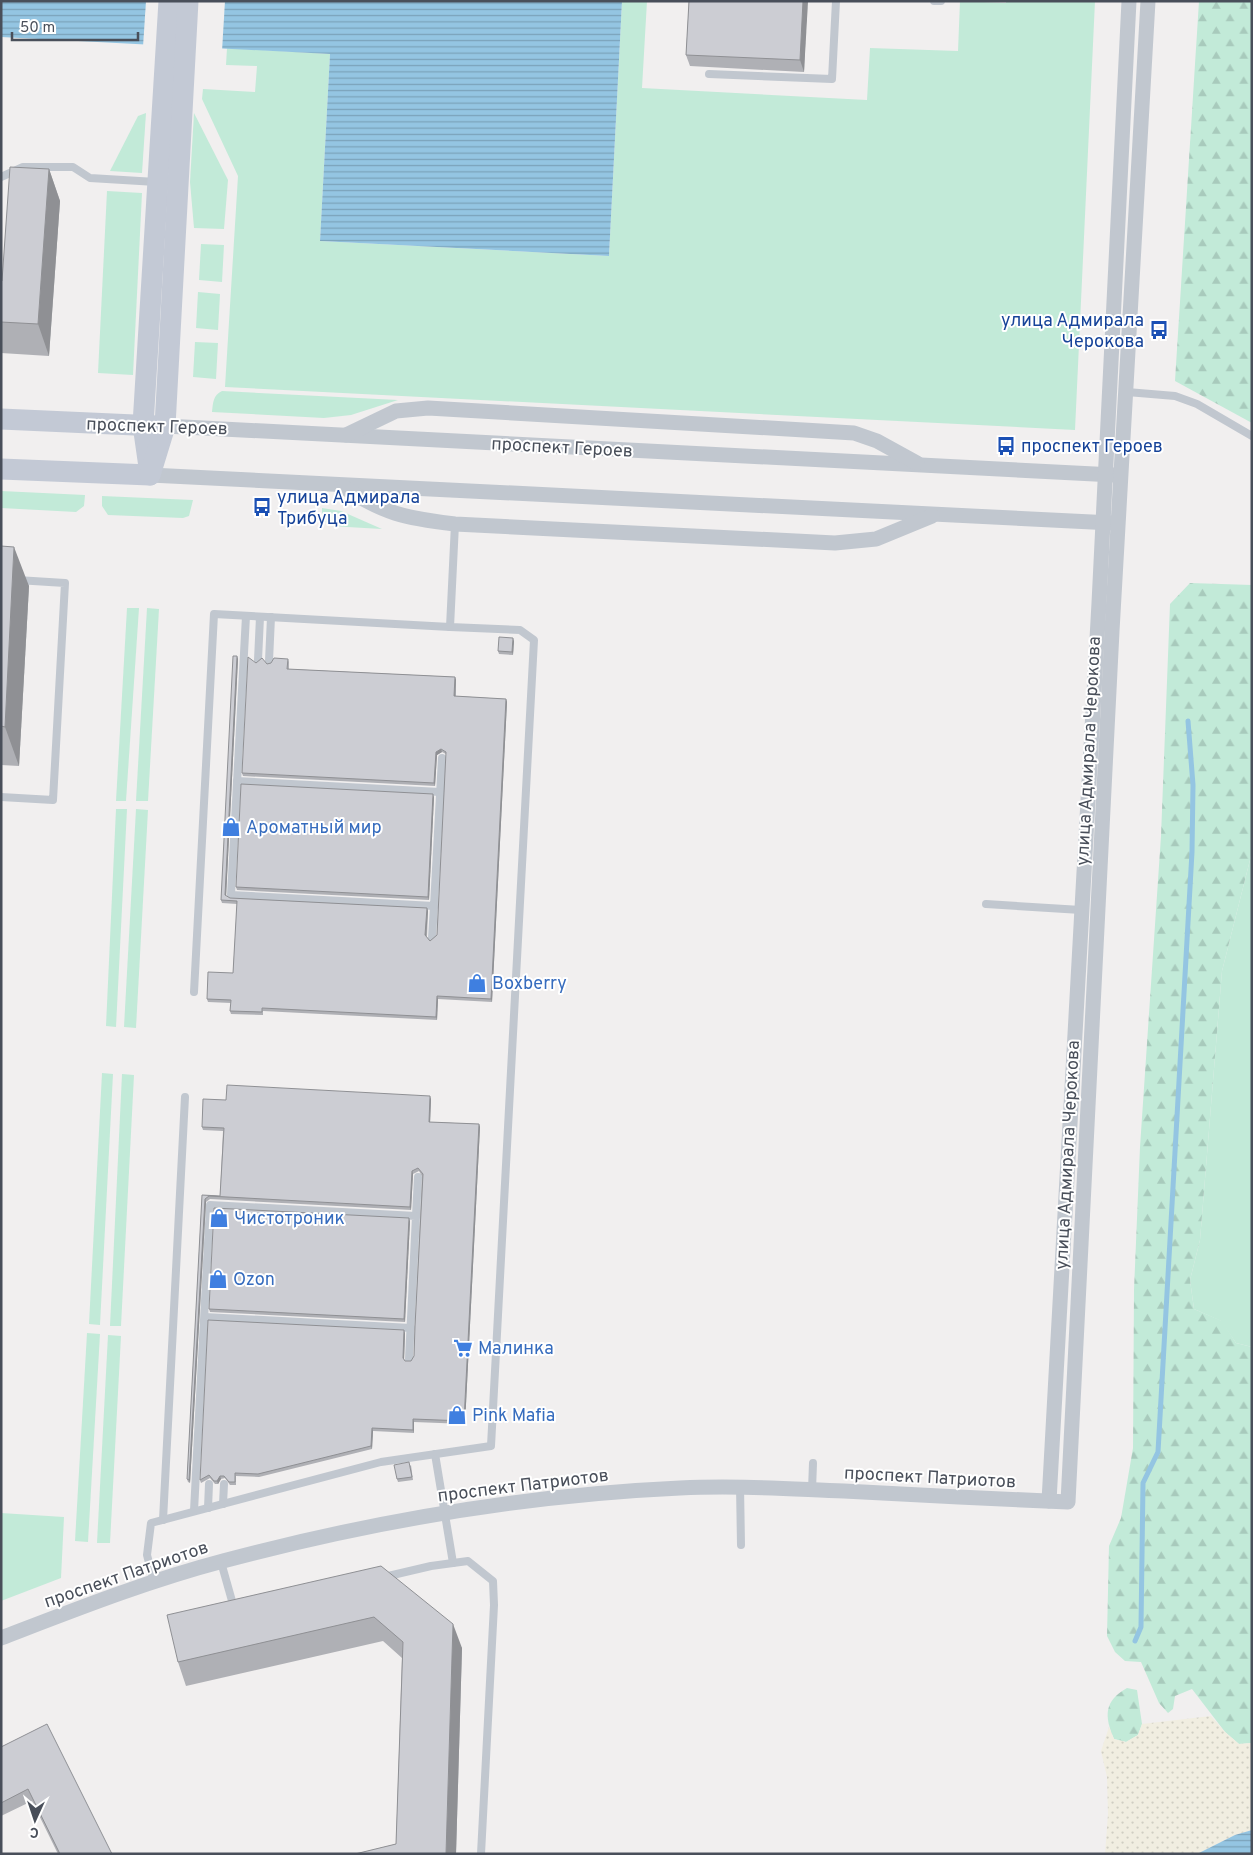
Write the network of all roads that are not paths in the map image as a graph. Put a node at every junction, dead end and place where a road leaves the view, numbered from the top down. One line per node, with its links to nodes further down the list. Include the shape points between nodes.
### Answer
1 (169, 1): 8 (street)
2 (188, 1): 8 (street)
3 (836, 1): 9 (lane, via 832,80)
4 (934, 1): 5 (lane)
5 (941, 1)
6 (1129, 1): 20 (street, улица Адмирала Черокова)
7 (1148, 1): 12 (street, улица Адмирала Черокова)
8 (175, 57): 11 (street); 15 (street)
9 (709, 74)
10 (1, 177): 11 (lane, via 23,166 73,167 90,178)
11 (158, 182): 14 (street)
12 (1127, 392): 17 (lane, via 1175,396 1197,404); 22 (street, улица Адмирала Черокова)
13 (1, 419): 14 (street, проспект Героев)
14 (143, 425): 15 (street, проспект Героев); 21 (street)
15 (165, 426): 16 (street, проспект Героев); 21 (street)
16 (344, 436): 18 (street, проспект Героев); 18 (street, via 396,411 428,408 854,433)
17 (1252, 436)
18 (921, 464): 20 (street, проспект Героев)
19 (1, 469): 21 (street)
20 (1105, 474): 22 (street, проспект Героев); 25 (street, улица Адмирала Черокова)
21 (150, 475): 23 (street)
22 (1122, 475): 26 (street, улица Адмирала Черокова)
23 (340, 485): 24 (street); 27 (street, via 369,504 406,518)
24 (936, 514): 25 (street); 27 (street, via 876,539 844,543)
25 (1103, 523): 26 (street); 41 (street, улица Адмирала Черокова)
26 (1119, 523): 57 (street, улица Адмирала Черокова)
27 (455, 524): 32 (lane)
28 (1, 579): 38 (lane, via 65,583 53,800)
29 (246, 616): 30 (lane); 36 (lane); 43 (lane, via 214,614)
30 (260, 617): 31 (lane); 33 (lane)
31 (271, 617): 32 (lane); 34 (lane)
32 (450, 626): 50 (lane, via 520,630 534,640 492,1446)
33 (258, 660)
34 (269, 660)
35 (442, 758): 37 (lane)
36 (237, 781): 37 (lane); 40 (lane, via 231,895)
37 (440, 792): 40 (lane)
38 (1, 797)
39 (986, 904): 41 (lane)
40 (434, 906): 42 (lane)
41 (1081, 910): 56 (street, улица Адмирала Черокова)
42 (432, 938)
43 (194, 992)
44 (185, 1096): 62 (lane)
45 (418, 1177): 46 (lane)
46 (416, 1216): 47 (lane, via 210,1205); 48 (lane)
47 (204, 1317): 48 (lane); 60 (lane)
48 (410, 1328): 49 (lane)
49 (409, 1359)
50 (435, 1454): 58 (lane, via 381,1462); 61 (lane)
51 (813, 1463): 55 (lane)
52 (210, 1484): 59 (lane)
53 (224, 1484): 58 (lane)
54 (740, 1486): 55 (street, проспект Патриотов); 61 (street, проспект Патриотов, via 592,1494); 63 (lane)
55 (812, 1490): 56 (street, проспект Патриотов)
56 (1049, 1502): 57 (street, проспект Патриотов)
57 (1068, 1502)
58 (223, 1504): 59 (lane)
59 (208, 1508): 60 (lane)
60 (194, 1511): 62 (lane)
61 (445, 1512): 64 (street, проспект Патриотов, via 323,1536); 65 (lane)
62 (163, 1520): 67 (lane, via 151,1523 147,1555)
63 (741, 1545)
64 (221, 1562): 67 (street, проспект Патриотов); 68 (lane, via 235,1612)
65 (453, 1563): 66 (lane); 70 (lane, via 468,1561 493,1581)
66 (375, 1579)
67 (154, 1582): 69 (street, проспект Патриотов)
68 (244, 1609)
69 (1, 1638)
70 (481, 1854)

